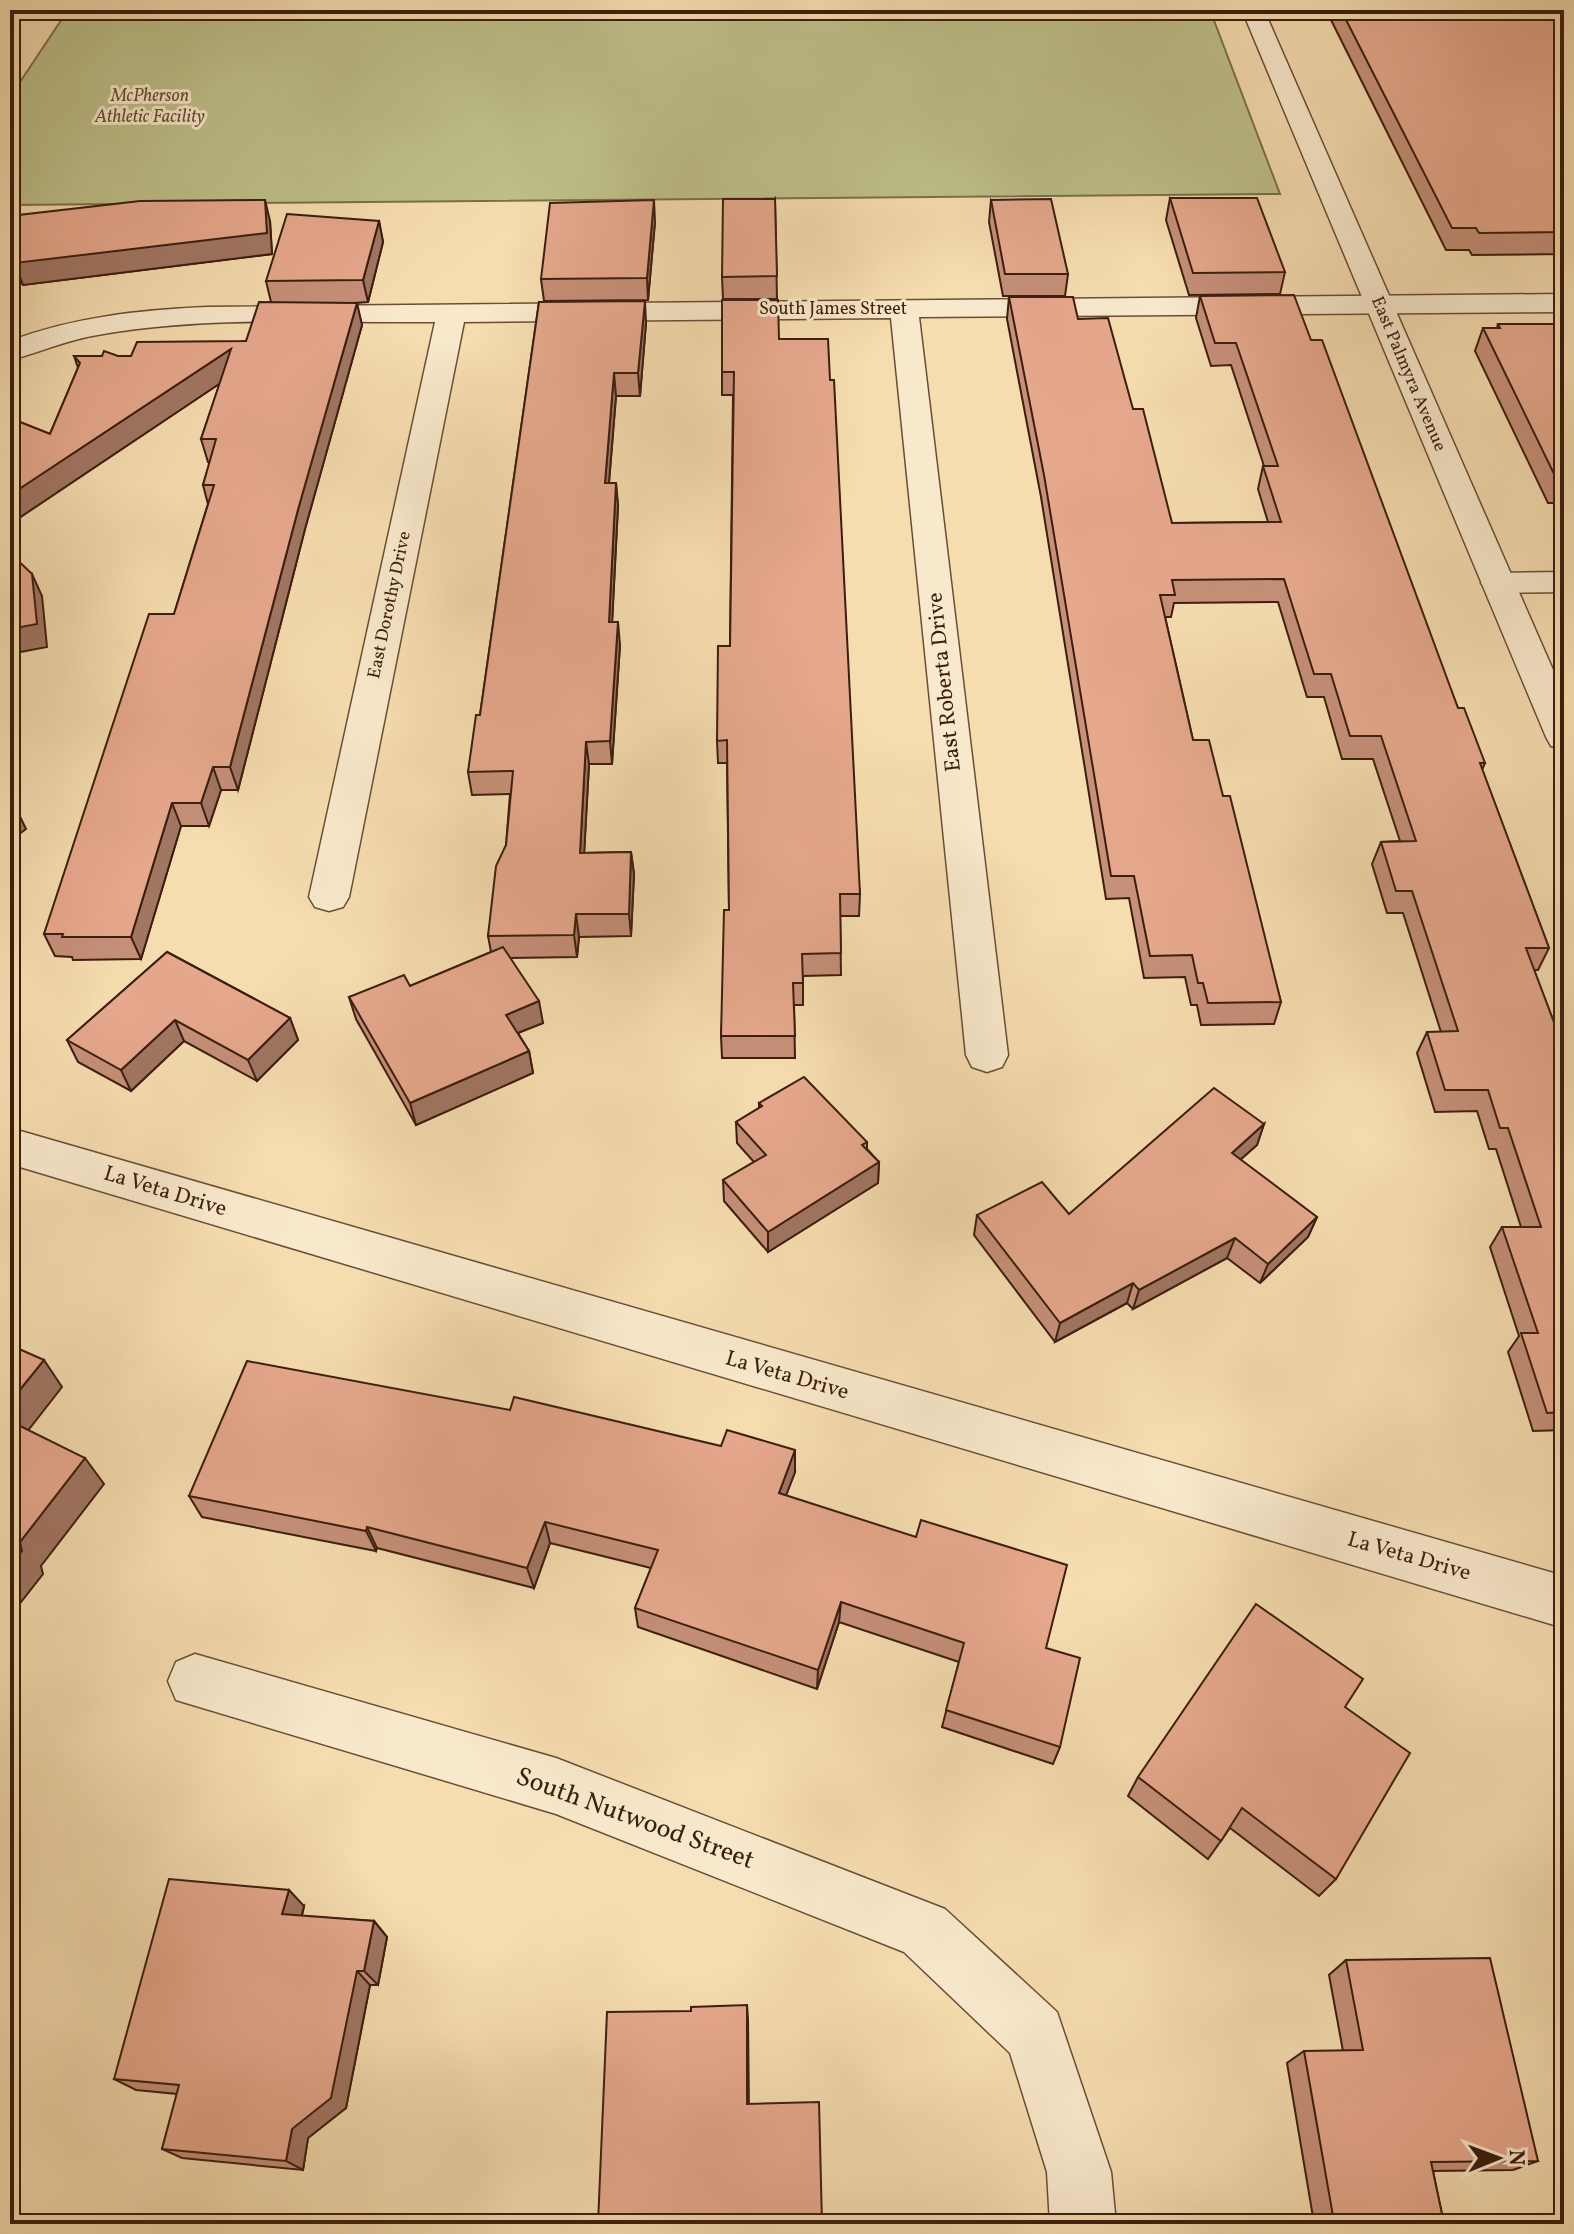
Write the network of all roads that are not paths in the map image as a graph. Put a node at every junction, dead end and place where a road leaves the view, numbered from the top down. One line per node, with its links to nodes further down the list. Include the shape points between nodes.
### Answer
1 (1253, 10): 3 (street, East Palmyra Avenue)
2 (1564, 303): 3 (street, South James Street)
3 (1379, 305): 4 (street, South James Street); 8 (street, East Palmyra Avenue)
4 (904, 309): 5 (street, South James Street); 11 (street, East Roberta Drive)
5 (451, 313): 6 (street, South James Street, via 167,317 84,328); 10 (street, East Dorothy Drive)
6 (10, 351)
7 (1564, 582): 8 (street)
8 (1498, 583): 9 (street, East Palmyra Avenue)
9 (1564, 737)
10 (329, 897)
11 (987, 1055)
12 (10, 1146): 13 (street, La Veta Drive)
13 (1564, 1602)
14 (195, 1681): 15 (street, South Nutwood Street, via 556,1786 924,1930 1035,2034 1079,2172)
15 (1083, 2224)

